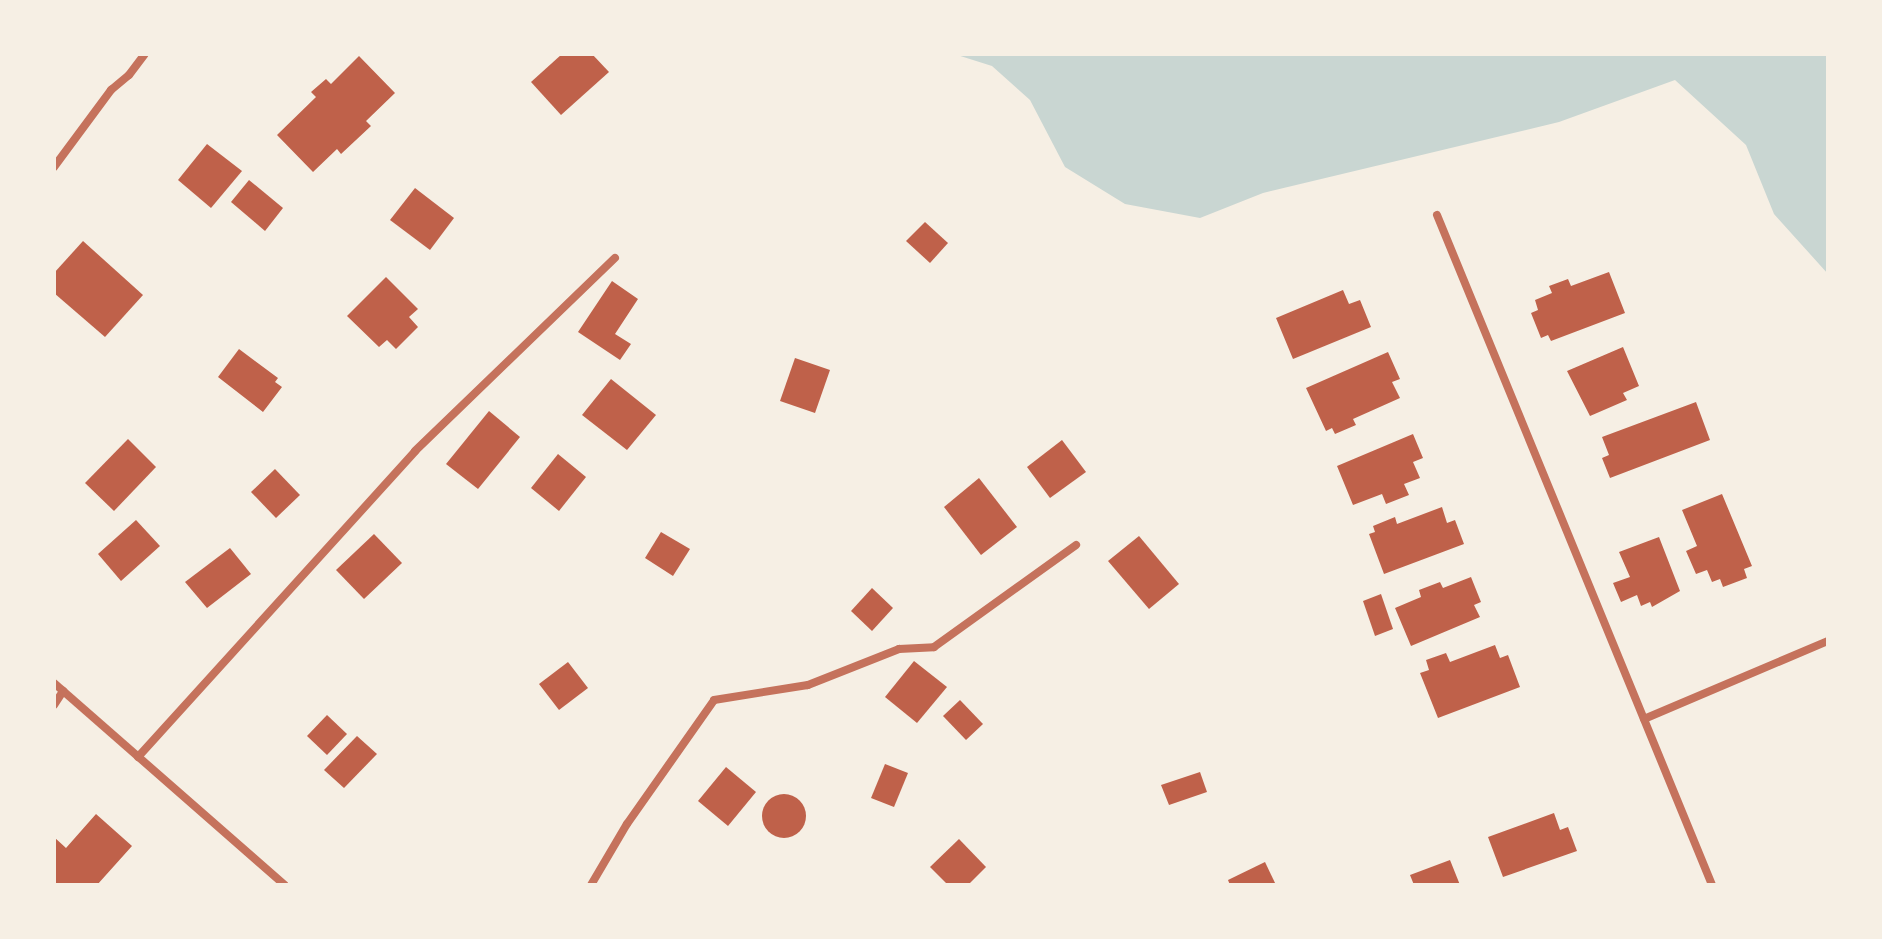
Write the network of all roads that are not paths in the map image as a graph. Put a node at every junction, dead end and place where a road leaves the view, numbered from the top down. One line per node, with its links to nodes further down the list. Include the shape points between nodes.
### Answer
1 (145, 54): 2 (street)
2 (54, 167)
3 (1437, 215): 10 (street)
4 (615, 258): 11 (street, via 415,451)
5 (1076, 545): 13 (street, via 934,647 899,649 808,685 714,700)
6 (1828, 641): 10 (street)
7 (54, 683): 8 (street)
8 (63, 691): 9 (street); 11 (street)
9 (54, 705)
10 (1644, 719): 14 (street)
11 (138, 757): 12 (street)
12 (285, 885)
13 (591, 885)
14 (1712, 885)

